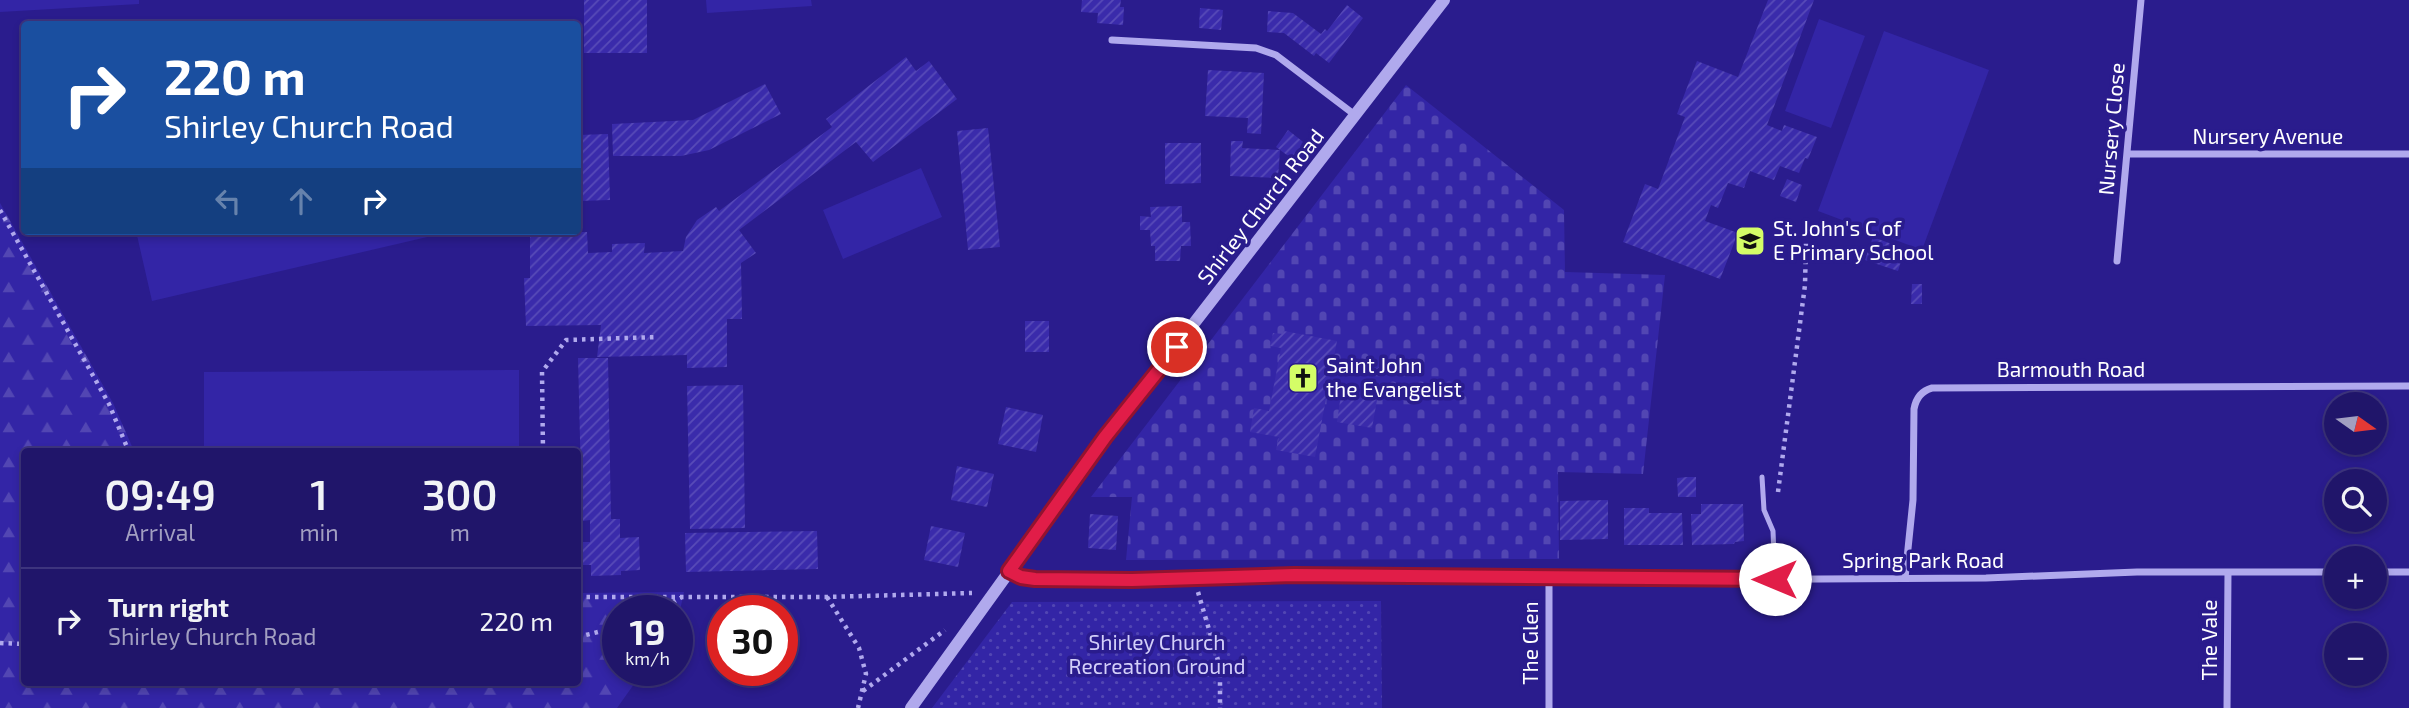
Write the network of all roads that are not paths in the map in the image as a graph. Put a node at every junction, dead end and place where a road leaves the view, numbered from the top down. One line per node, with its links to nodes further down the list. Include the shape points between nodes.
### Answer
1 (1444, 0): 4 (street, Shirley Church Road)
2 (2141, 0): 5 (street, Nursery Close)
3 (1112, 40): 4 (street, via 1267,51)
4 (1355, 115): 10 (street, Shirley Church Road, via 1105,437)
5 (2127, 154): 6 (street, Nursery Avenue); 7 (street, Nursery Close)
6 (2409, 154)
7 (2117, 261)
8 (2409, 386): 16 (street, Barmouth Road, via 1926,390 1914,410 1913,500)
9 (1762, 477): 17 (lane, via 1764,510 1773,531)
10 (1009, 571): 15 (street, Spring Park Road, via 1035,579); 18 (street, Shirley Church Road)
11 (2228, 572): 12 (street, Spring Park Road); 16 (street, Spring Park Road); 20 (street, The Vale)
12 (2324, 572)
13 (2387, 572): 14 (street)
14 (2409, 572)
15 (1549, 578): 17 (street, Spring Park Road); 19 (street, The Glen)
16 (1905, 578): 17 (street, Spring Park Road)
17 (1775, 579)
18 (911, 708)
19 (1549, 708)
20 (2227, 708)

